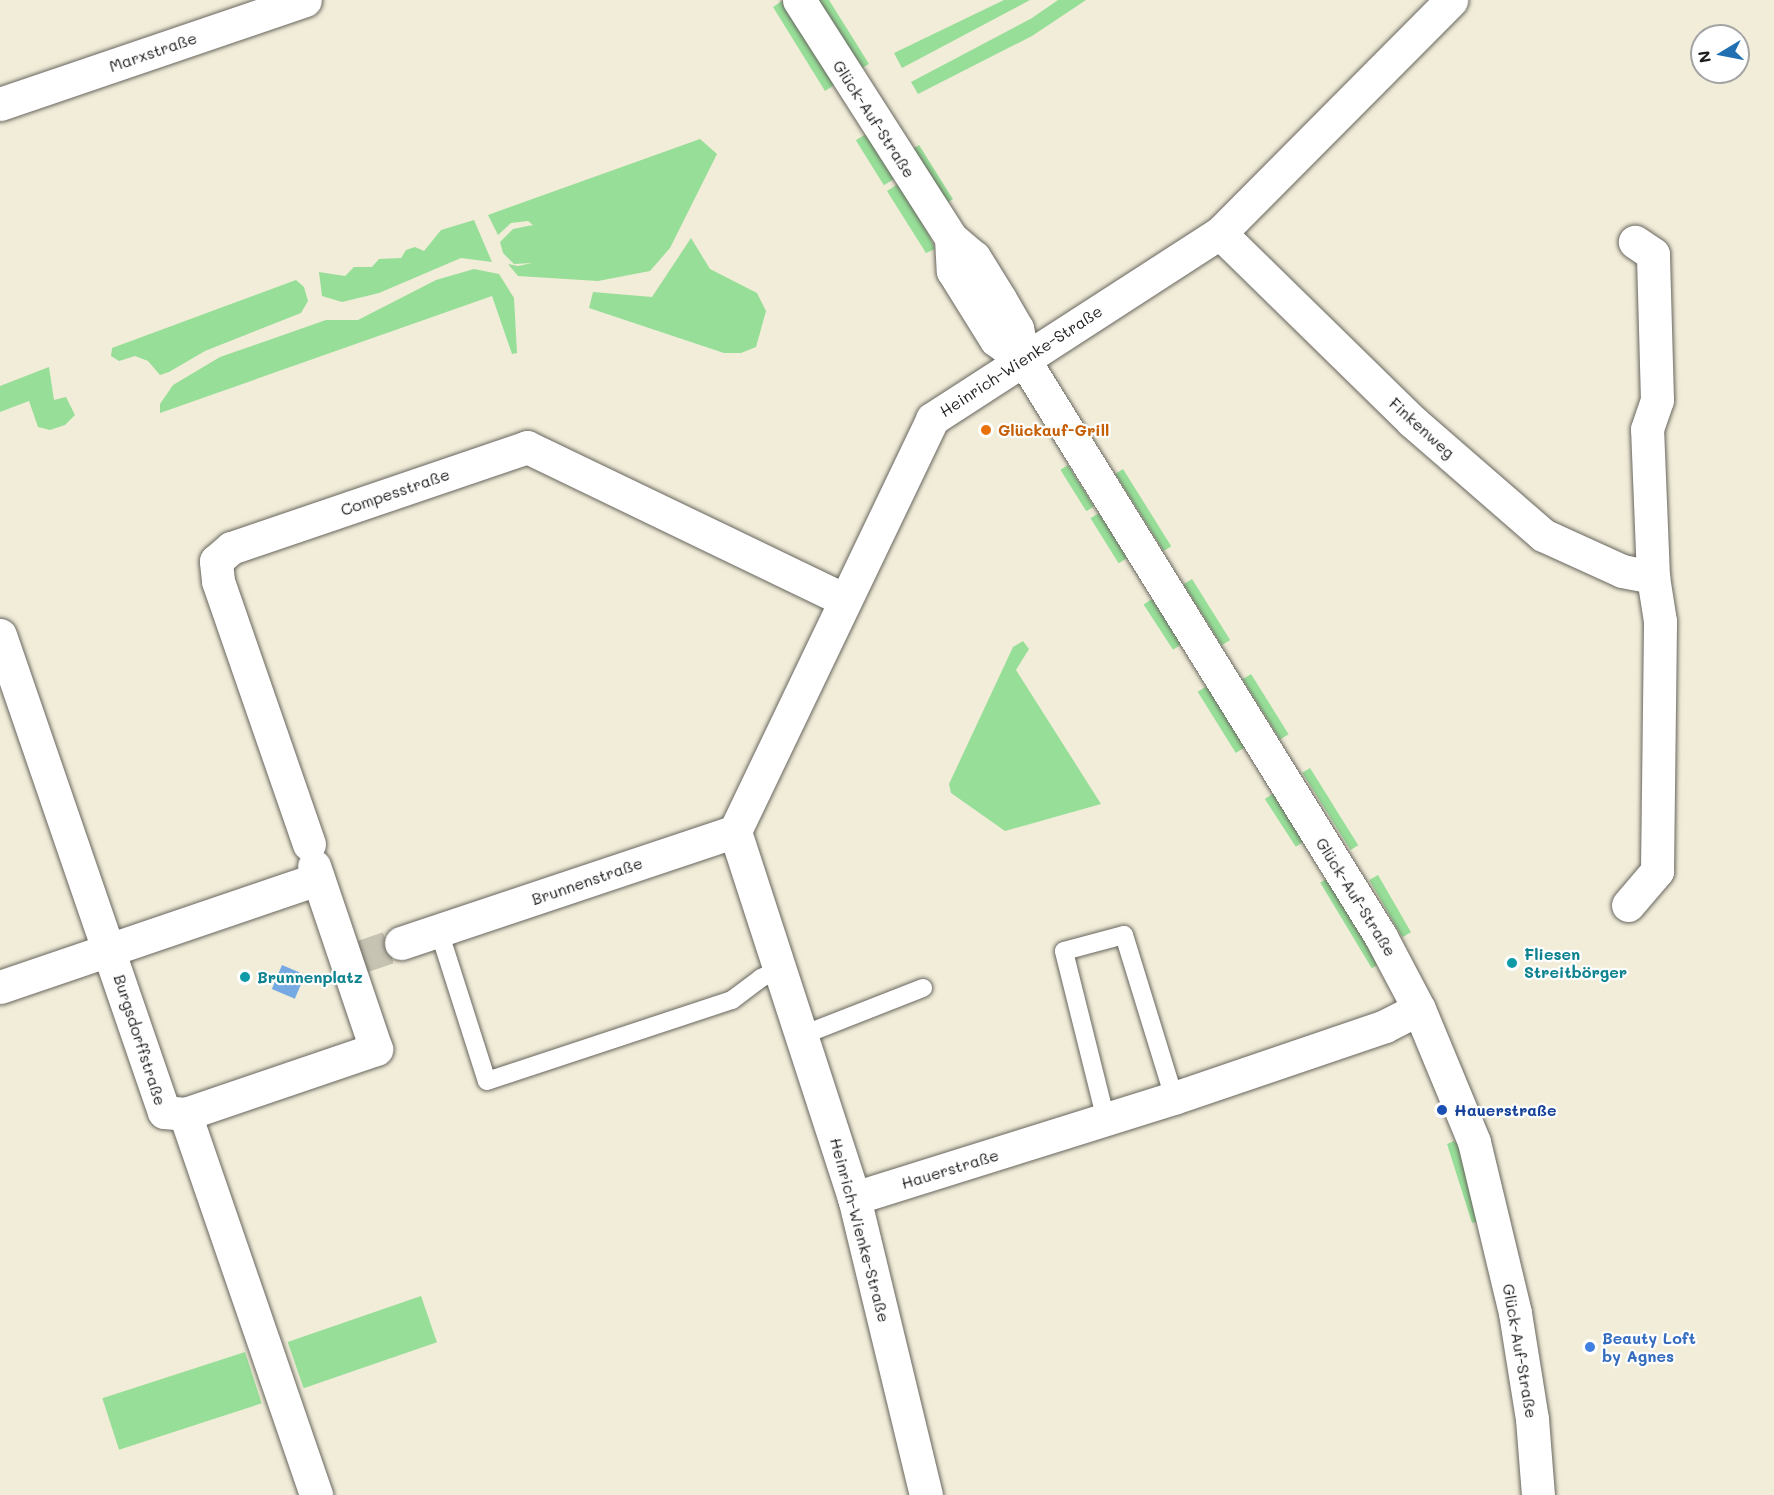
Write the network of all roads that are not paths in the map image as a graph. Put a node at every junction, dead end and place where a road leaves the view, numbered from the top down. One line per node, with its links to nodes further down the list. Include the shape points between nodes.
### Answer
1 (306, 0): 4 (street, Marxstraße)
2 (799, 0): 7 (street, Glück-Auf-Straße, via 951,238 953,272 996,340)
3 (1451, 0): 5 (street, Heinrich-Wienke-Straße)
4 (0, 104)
5 (1220, 233): 7 (street, Heinrich-Wienke-Straße); 8 (street, Finkenweg, via 1412,421 1543,535 1622,571)
6 (1635, 242): 8 (street, via 1653,254 1657,400 1647,429)
7 (1024, 360): 9 (street, Heinrich-Wienke-Straße, via 932,419); 21 (street, Glück-Auf-Straße, via 1381,937)
8 (1653, 577): 14 (street, via 1660,621 1657,871)
9 (845, 600): 12 (street, Heinrich-Wienke-Straße); 13 (street, Compesstraße, via 527,447 231,548 216,561 218,581)
10 (0, 635): 11 (street, Burgsdorffstraße)
11 (7, 679): 17 (street, Burgsdorffstraße)
12 (735, 831): 15 (street, Brunnenstraße); 18 (street, Heinrich-Wienke-Straße)
13 (314, 863): 17 (street); 24 (street, via 352,960 376,1049)
14 (1628, 905)
15 (439, 931): 16 (street, Brunnenstraße); 18 (lane, via 488,1081 732,1000 761,978)
16 (401, 943)
17 (110, 949): 19 (street); 24 (street, Burgsdorffstraße, via 164,1112)
18 (781, 969): 22 (street, Heinrich-Wienke-Straße)
19 (0, 987)
20 (923, 988): 22 (lane)
21 (1419, 1009): 23 (street, Hauerstraße, via 1379,1028); 29 (street, Glück-Auf-Straße, via 1474,1142 1515,1313 1532,1419)
22 (803, 1035): 26 (street, Heinrich-Wienke-Straße)
23 (1174, 1098): 25 (street, Hauerstraße); 25 (lane, via 1124,935 1064,951)
24 (185, 1114): 27 (street, Burgsdorffstraße)
25 (1106, 1120): 26 (street, Hauerstraße)
26 (854, 1198): 28 (street, Heinrich-Wienke-Straße)
27 (316, 1495)
28 (926, 1495)
29 (1538, 1495)

